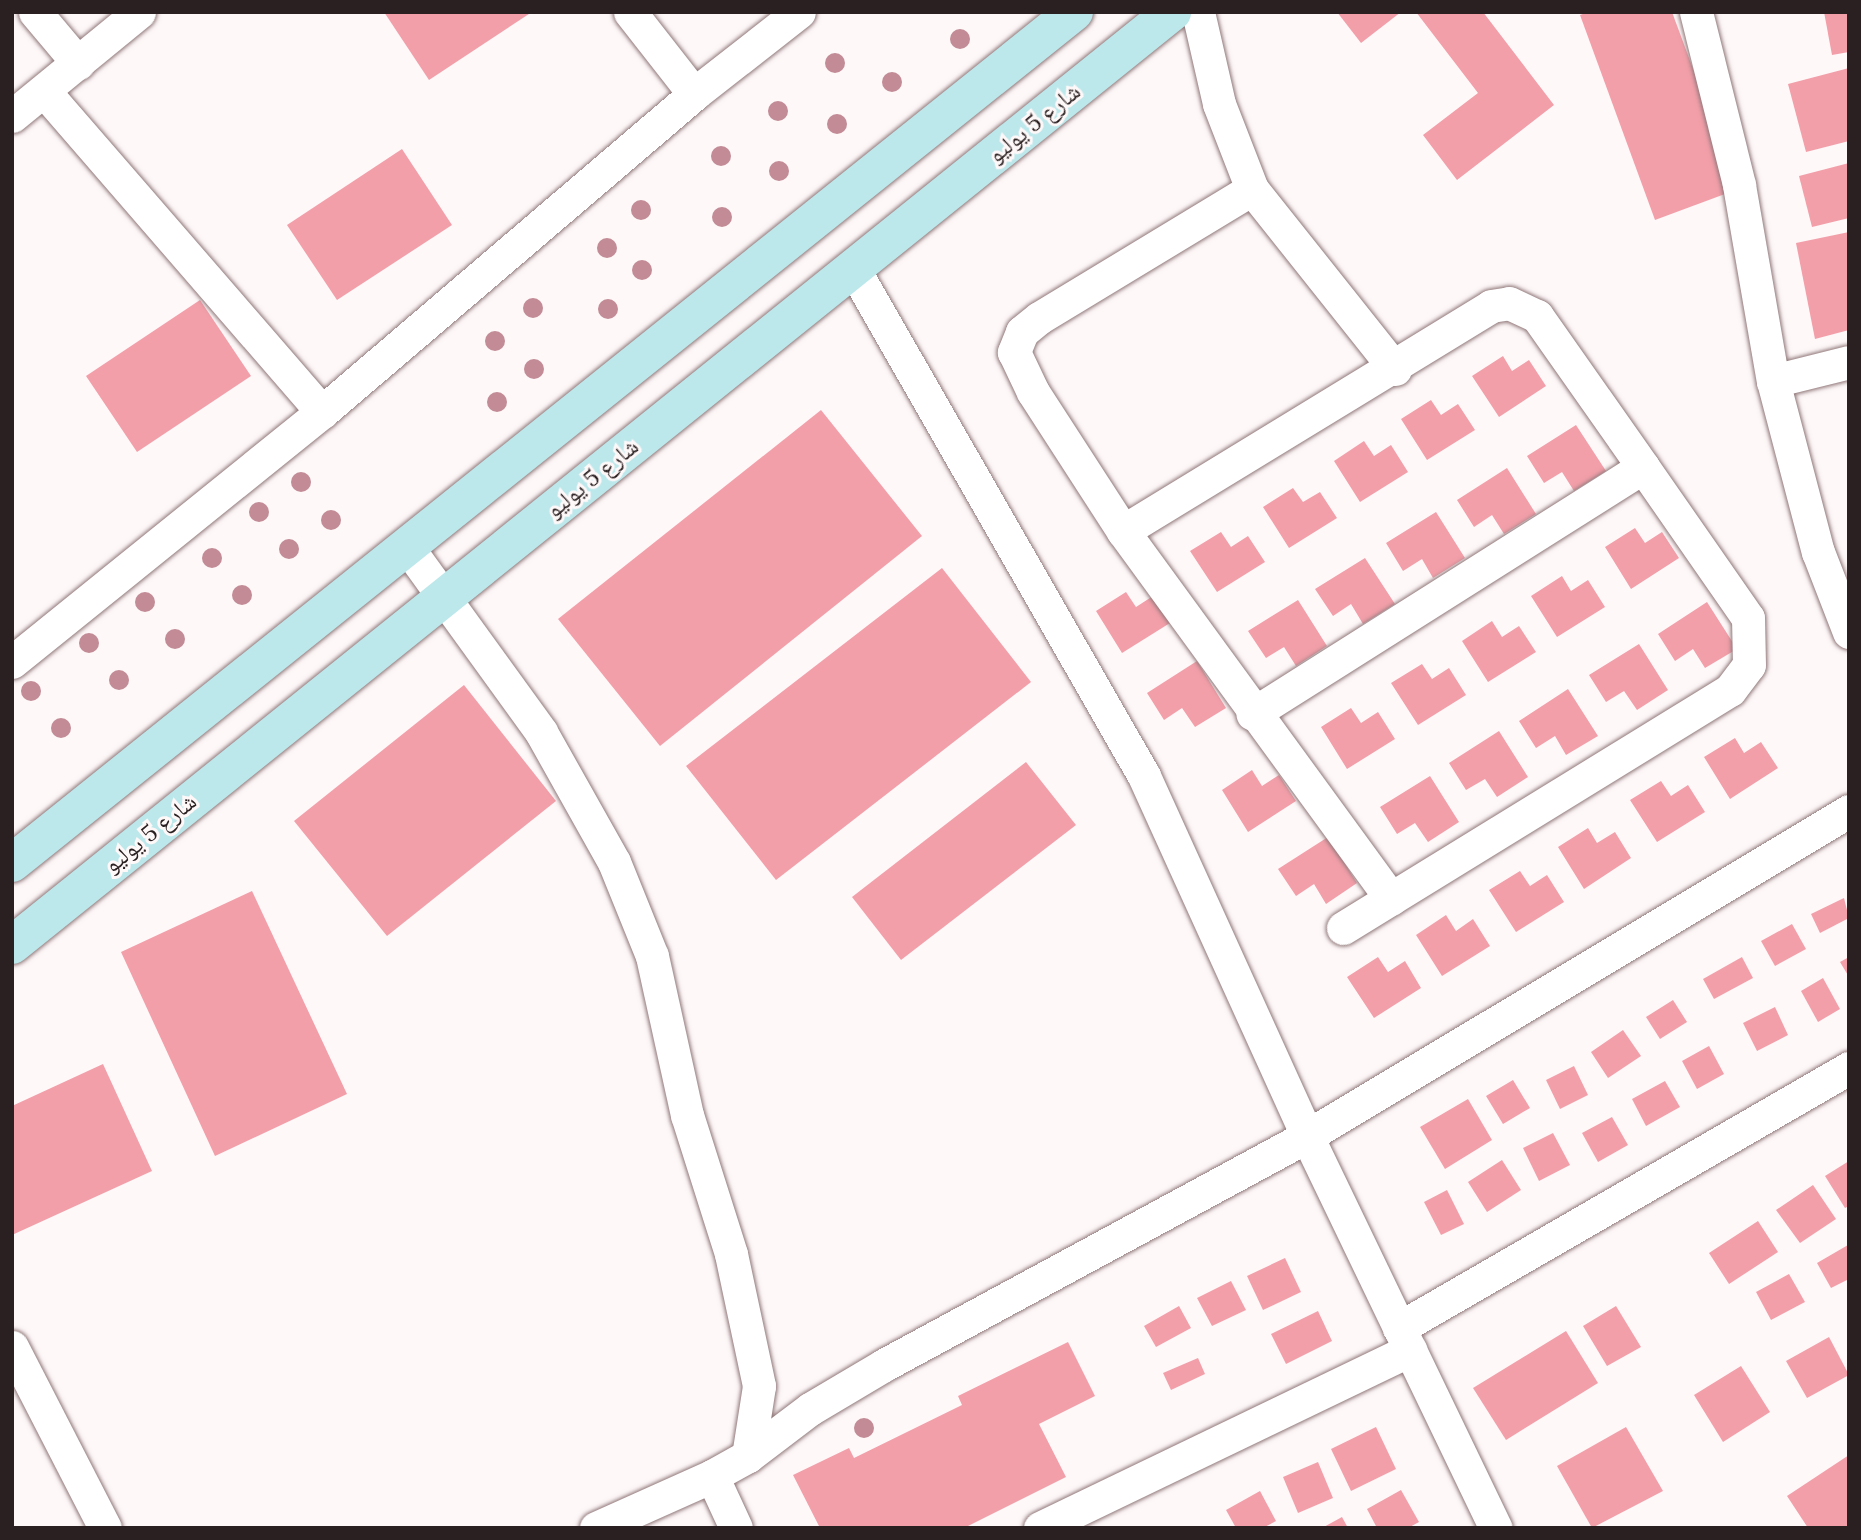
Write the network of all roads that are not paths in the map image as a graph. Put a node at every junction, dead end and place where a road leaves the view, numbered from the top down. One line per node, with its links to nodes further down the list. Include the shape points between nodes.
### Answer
1 (35, 12): 9 (street)
2 (139, 12): 9 (street)
3 (630, 12): 11 (street)
4 (799, 12): 11 (street)
5 (1073, 12): 21 (main road)
6 (1172, 12): 14 (main road, شارع 5 يوليو)
7 (1198, 12): 13 (street, via 1219,104)
8 (1696, 12): 17 (street, via 1738,184)
9 (78, 62): 10 (street)
10 (44, 90): 12 (street); 18 (street)
11 (694, 94): 18 (street)
12 (12, 117)
13 (1252, 189): 16 (street); 20 (street, via 1039,318 1014,352 1032,392)
14 (853, 268): 22 (main road, شارع 5 يوليو); 32 (street, via 1144,776)
15 (1849, 362): 17 (street)
16 (1395, 369): 19 (street, via 1491,306 1523,307 1537,316); 20 (street)
17 (1773, 381): 23 (street, via 1815,541)
18 (322, 412): 24 (street)
19 (1643, 467): 25 (street); 28 (street, via 1748,618 1749,665 1730,690)
20 (1123, 531): 25 (street)
21 (408, 548): 22 (street); 27 (main road)
22 (443, 597): 30 (main road, شارع 5 يوليو); 35 (street, via 541,732 582,802 614,862 652,956 687,1115 731,1254 758,1386)
23 (1849, 632)
24 (12, 662)
25 (1253, 715): 28 (street)
26 (1849, 811): 32 (street)
27 (12, 863)
28 (1391, 899): 29 (street)
29 (1343, 928)
30 (12, 945)
31 (1849, 1068): 33 (street)
32 (1307, 1136): 33 (street); 35 (street, via 884,1366 810,1409)
33 (1405, 1339): 40 (street); 41 (street)
34 (12, 1347): 37 (street)
35 (748, 1456): 36 (street)
36 (712, 1476): 38 (street); 39 (street)
37 (105, 1528)
38 (596, 1528)
39 (736, 1528)
40 (1040, 1528)
41 (1496, 1528)

